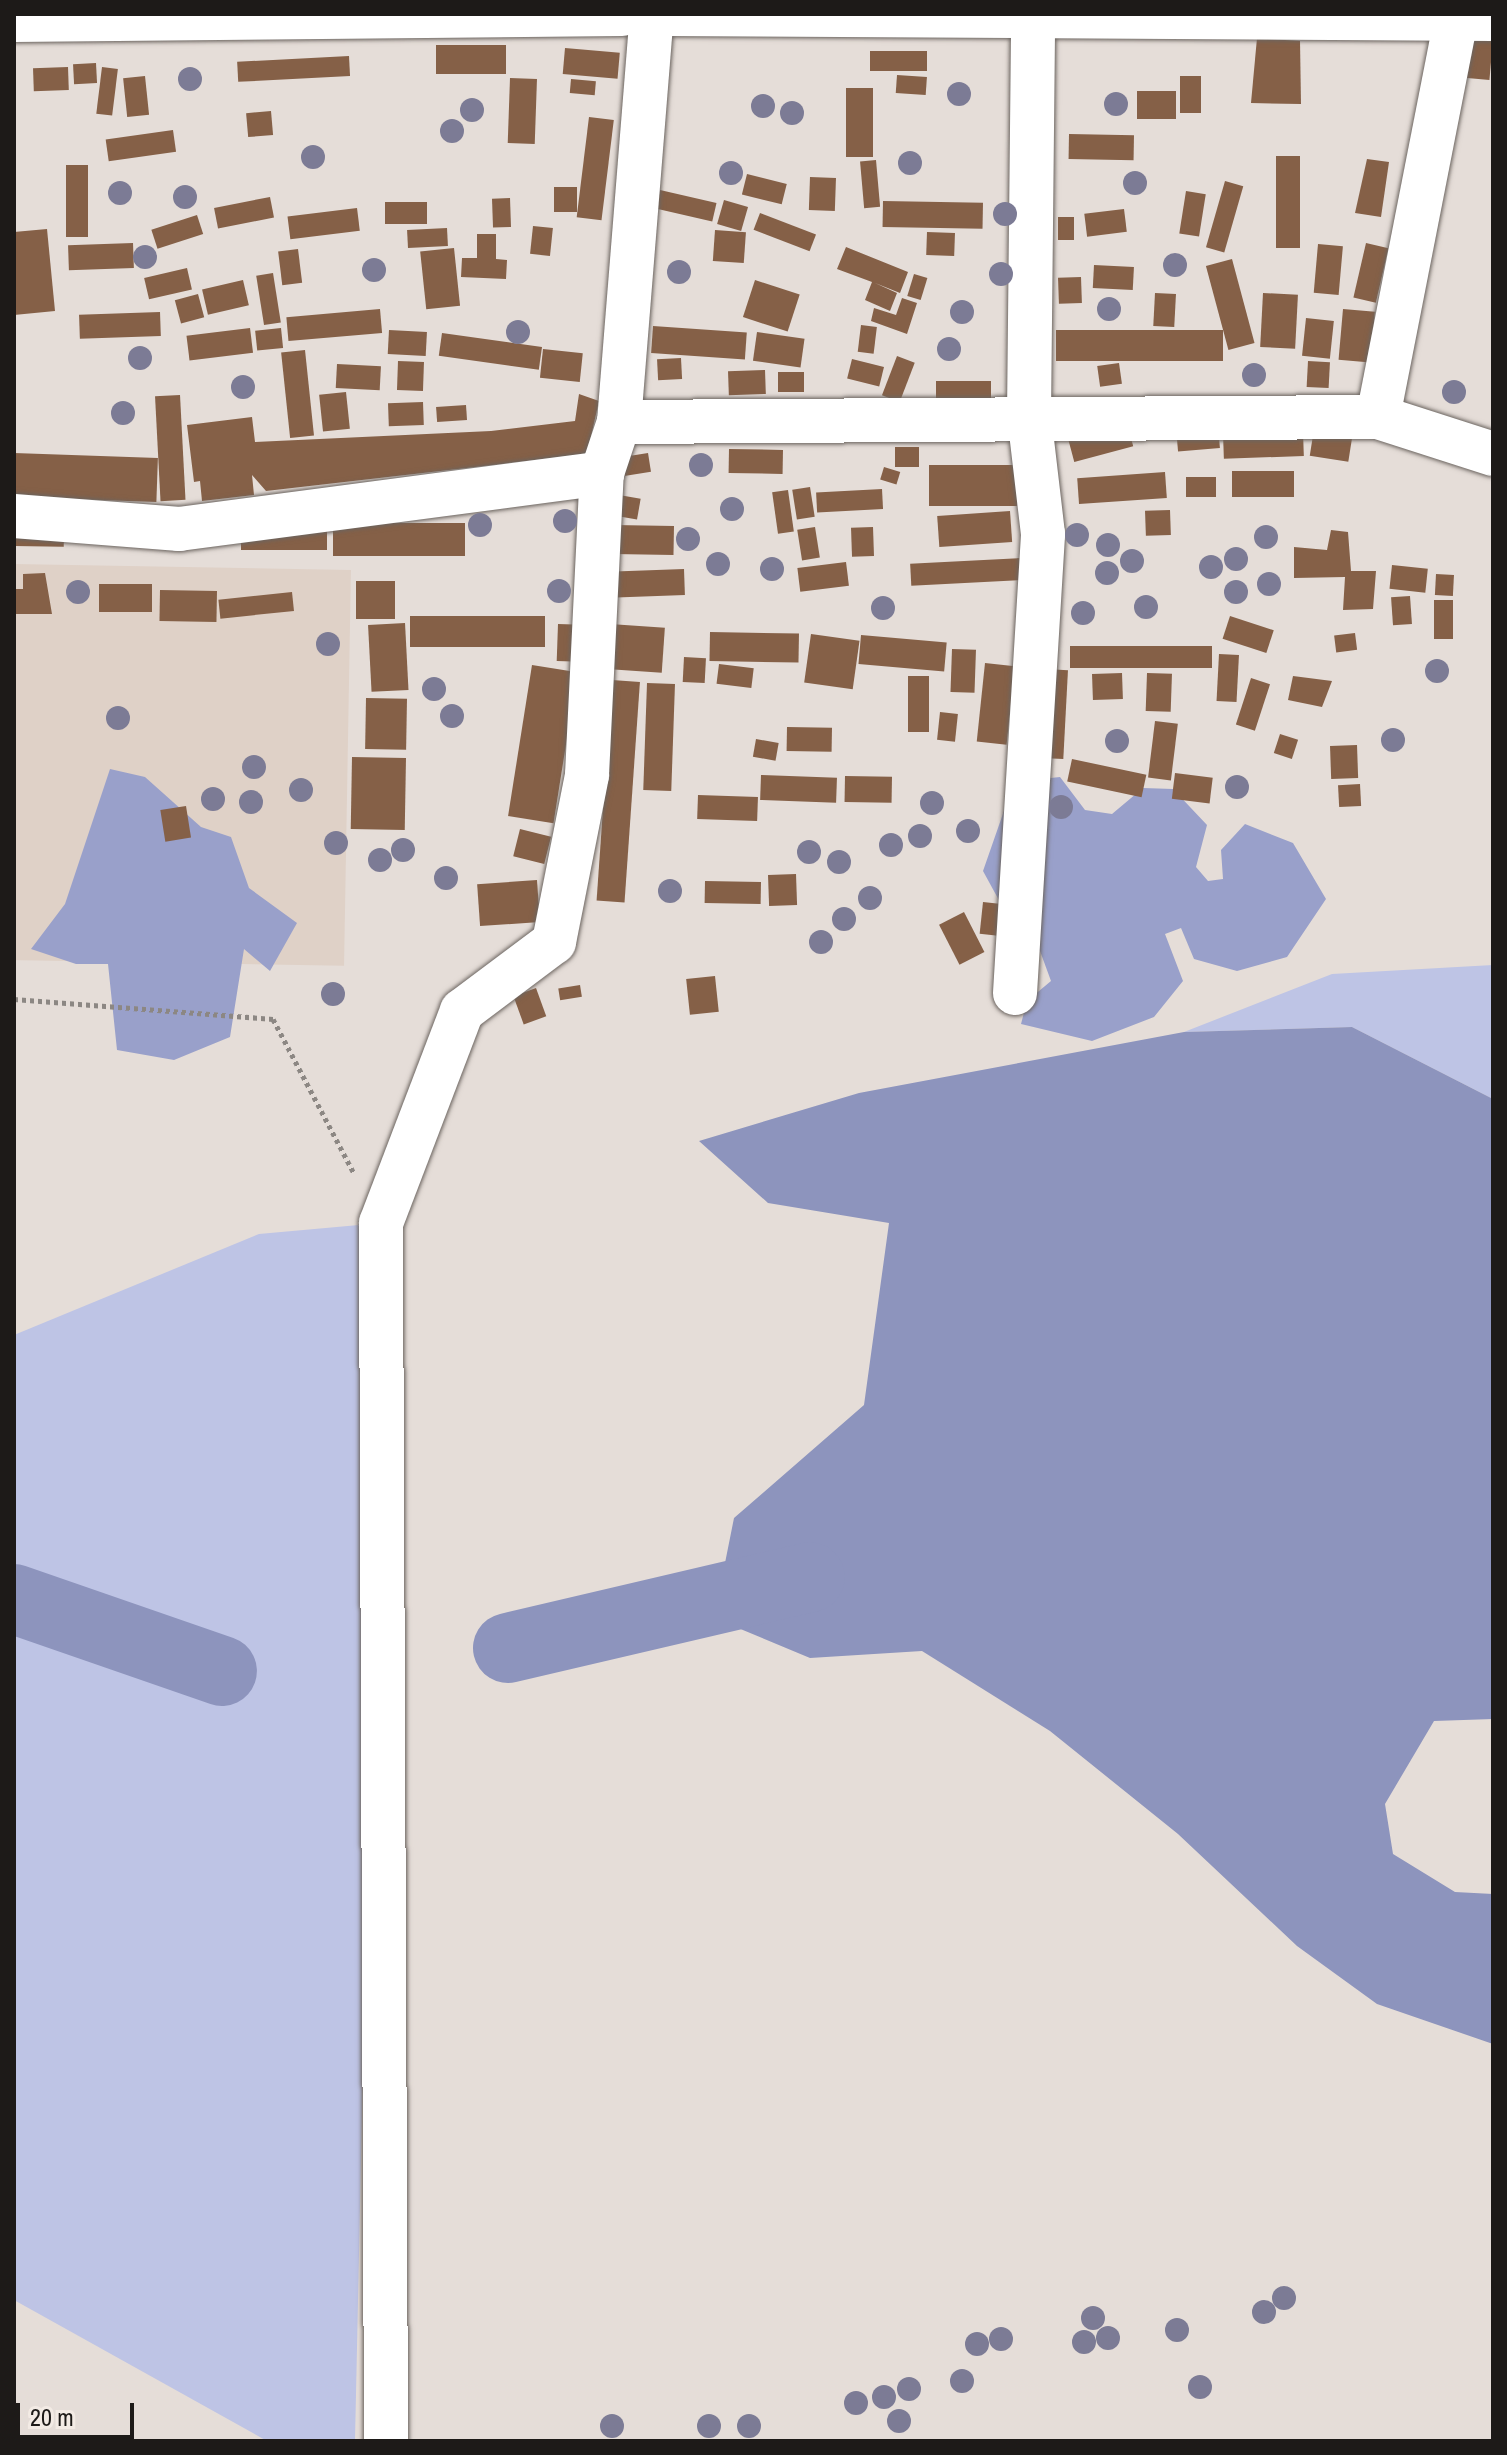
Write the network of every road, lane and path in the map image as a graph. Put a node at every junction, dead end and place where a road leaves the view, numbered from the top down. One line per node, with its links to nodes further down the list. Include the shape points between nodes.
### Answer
1 (622, 14): 6 (street)
2 (652, 14): 9 (street)
3 (666, 14): 5 (street)
4 (1469, 17): 5 (street); 8 (street)
5 (1033, 18): 7 (street)
6 (14, 20)
7 (1029, 415): 8 (street); 9 (street); 13 (street, via 1043,534)
8 (1378, 417): 10 (street)
9 (619, 422): 11 (street)
10 (1493, 454)
11 (602, 473): 12 (street, via 179,529); 15 (street, via 587,775 554,942 462,1011)
12 (14, 516)
13 (1015, 993)
14 (14, 999): 15 (path, via 273,1019)
15 (381, 1223): 16 (street)
16 (386, 2441)

